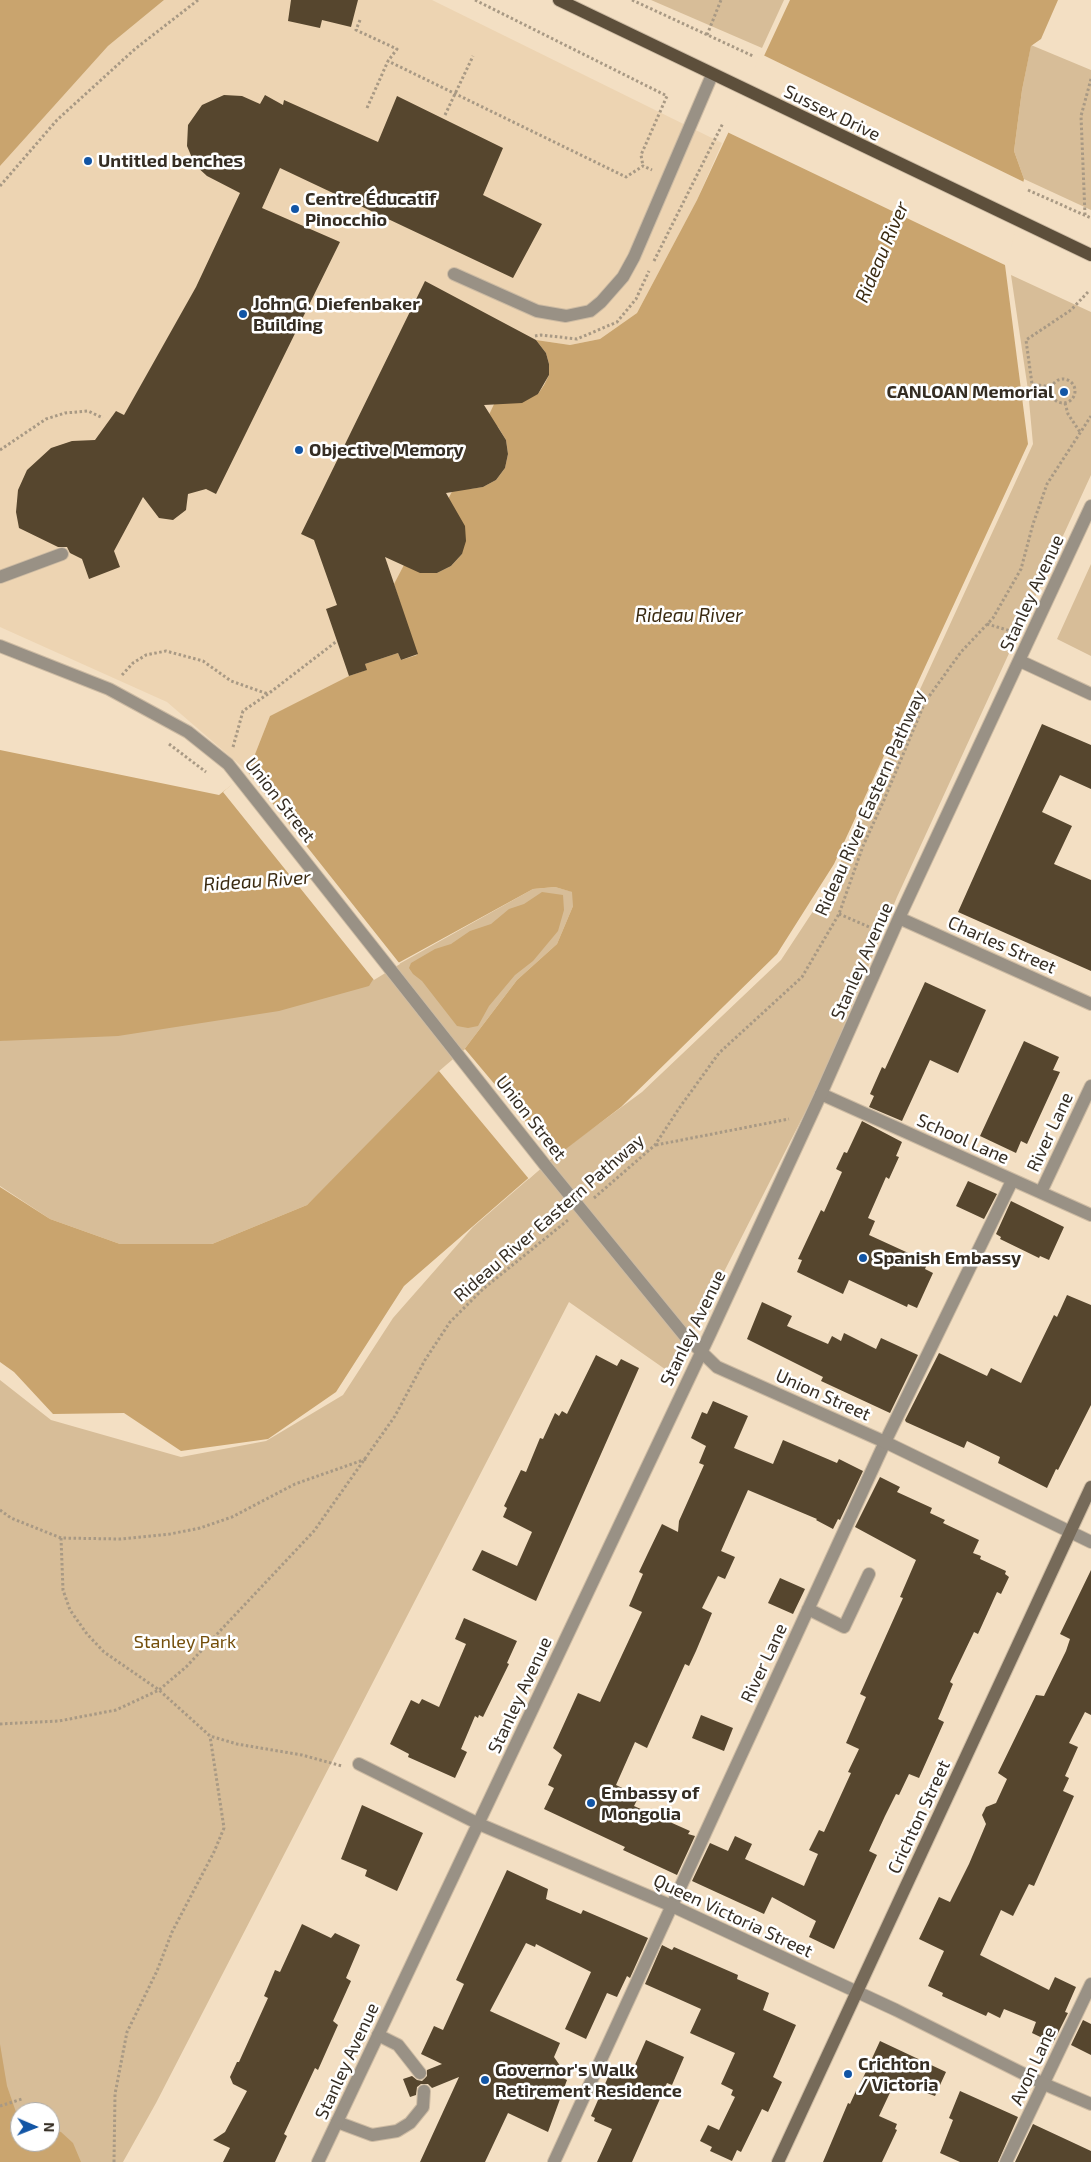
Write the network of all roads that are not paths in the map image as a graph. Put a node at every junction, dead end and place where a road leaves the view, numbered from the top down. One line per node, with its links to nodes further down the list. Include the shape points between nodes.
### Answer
1 (559, 0): 2 (main road, Sussex Drive)
2 (712, 75): 3 (main road, Sussex Drive); 4 (street, via 623,277 590,311 566,316 537,311)
3 (1091, 256)
4 (454, 274)
5 (1091, 506): 9 (street, Stanley Avenue)
6 (62, 554): 7 (street)
7 (0, 577)
8 (0, 646): 18 (street, Union Street, via 109,689 188,732 228,764 545,1165)
9 (1020, 661): 10 (street); 11 (street, Stanley Avenue)
10 (1091, 694)
11 (899, 918): 12 (street, Charles Street); 14 (street, Stanley Avenue)
12 (1091, 1004)
13 (1091, 1086): 16 (street, River Lane)
14 (822, 1094): 15 (street, School Lane); 18 (street, Stanley Avenue)
15 (1012, 1181): 16 (street, School Lane); 19 (street, River Lane)
16 (1041, 1192): 17 (street, School Lane)
17 (1091, 1215)
18 (701, 1352): 19 (street, Union Street, via 727,1372); 26 (street, Stanley Avenue)
19 (885, 1442): 21 (street, Union Street); 24 (street, River Lane)
20 (1091, 1487): 21 (street, Crichton Street)
21 (1070, 1533): 22 (street, Union Street); 29 (street, Crichton Street)
22 (1091, 1542)
23 (869, 1574): 24 (street, via 844,1627)
24 (808, 1610): 27 (street, River Lane)
25 (359, 1764): 26 (street, Queen Victoria Street)
26 (479, 1824): 27 (street, Queen Victoria Street); 30 (street, Stanley Avenue)
27 (672, 1906): 29 (street, Queen Victoria Street); 37 (street, River Lane)
28 (1091, 1984): 32 (street, Avon Lane)
29 (857, 1993): 32 (street, Queen Victoria Street); 38 (street, Crichton Street)
30 (378, 2035): 31 (street, via 398,2045); 35 (street, Stanley Avenue)
31 (420, 2073)
32 (1044, 2084): 34 (street, Queen Victoria Street); 39 (street, Avon Lane)
33 (424, 2091): 35 (street, via 422,2107 410,2123 396,2131 372,2135)
34 (1091, 2104)
35 (337, 2122): 36 (street, Stanley Avenue)
36 (318, 2162)
37 (554, 2162)
38 (778, 2162)
39 (1006, 2162)

